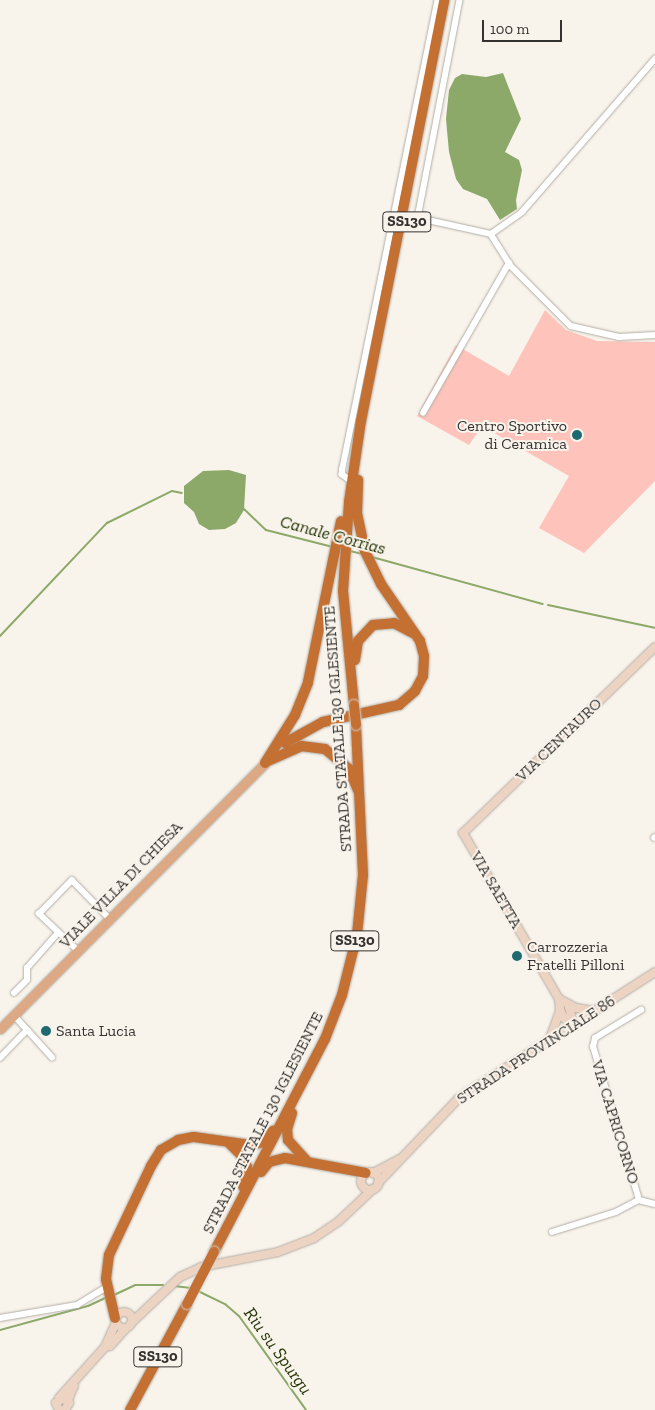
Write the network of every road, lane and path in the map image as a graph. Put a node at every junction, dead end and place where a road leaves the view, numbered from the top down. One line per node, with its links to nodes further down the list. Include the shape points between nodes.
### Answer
1 (438, 0): 12 (street, via 342,470 342,475)
2 (444, 0): 10 (highway, SS130)
3 (450, 0): 11 (highway, SS130)
4 (460, 0): 6 (street, via 419,213 428,220)
5 (655, 59): 6 (street, via 522,212)
6 (491, 234): 7 (street)
7 (509, 263): 8 (street, via 571,326 619,336); 9 (street)
8 (655, 335)
9 (424, 413)
10 (361, 421): 12 (highway); 13 (highway, SS130)
11 (362, 444): 13 (highway, SS130); 16 (highway, via 357,514 364,551)
12 (350, 480): 14 (highway)
13 (349, 502): 14 (highway, SS130)
14 (341, 546): 15 (highway)
15 (339, 562): 18 (highway, STRADA STATALE 130 IGLESIENTE / SS130); 20 (highway, via 308,682 295,715)
16 (417, 635): 18 (highway, via 400,625 384,622 368,628 360,636 355,650 357,686); 19 (highway, via 425,666 419,684 408,698 388,708 323,722)
17 (653, 651): 22 (street, VIA CENTAURO)
18 (354, 705): 21 (highway, STRADA STATALE 130 IGLESIENTE / SS130, bridge)
19 (285, 743): 20 (main road, VIALE VILLA DI CHIESA)
20 (265, 763): 21 (highway, via 301,746 325,749 349,769); 23 (main road, VIALE VILLA DI CHIESA)
21 (358, 783): 40 (highway, STRADA STATALE 130 IGLESIENTE / SS130, via 363,876 357,934 342,995)
22 (462, 833): 28 (street, VIA SAETTA)
23 (110, 918): 24 (street, via 72,880 39,914); 25 (main road, VIALE VILLA DI CHIESA)
24 (58, 933): 25 (street); 27 (street, via 27,968 27,980)
25 (78, 951): 33 (main road, VIALE VILLA DI CHIESA)
26 (655, 972): 31 (street, STRADA PROVINCIALE 86)
27 (14, 993)
28 (559, 999): 29 (street); 30 (street, VIA SAETTA)
29 (568, 1004): 31 (street); 34 (street)
30 (560, 1010): 34 (street, via 564,1018); 37 (street, VIA SAETTA)
31 (595, 1010): 34 (street, STRADA PROVINCIALE 86)
32 (641, 1010): 46 (street, VIA CAPRICORNO, via 595,1038 593,1047)
33 (14, 1015): 35 (main road, VIALE VILLA DI CHIESA); 36 (street)
34 (574, 1025): 37 (street, STRADA PROVINCIALE 86)
35 (0, 1029)
36 (27, 1030): 38 (street); 39 (street)
37 (549, 1041): 42 (street, STRADA PROVINCIALE 86, via 459,1098)
38 (52, 1057)
39 (0, 1058)
40 (308, 1073): 41 (highway, via 268,1138 252,1145); 43 (highway, via 290,1118 287,1135 290,1146); 49 (highway, STRADA STATALE 130 IGLESIENTE / SS130)
41 (228, 1143): 49 (highway, via 241,1154 247,1172); 51 (highway, via 186,1137 162,1150 150,1166 111,1248 106,1269)
42 (403, 1157): 44 (street, STRADA PROVINCIALE 86); 45 (street, STRADA PROVINCIALE 86)
43 (306, 1160): 44 (highway, via 346,1169); 49 (highway, via 280,1158 269,1162)
44 (366, 1178): 45 (street); 45 (street); 48 (street)
45 (376, 1186): 48 (street, STRADA PROVINCIALE 86)
46 (638, 1200): 47 (street); 50 (street, via 616,1212)
47 (655, 1204)
48 (356, 1205): 52 (street, STRADA PROVINCIALE 86, via 314,1238 278,1252 201,1267 180,1277)
49 (230, 1222): 59 (highway, STRADA STATALE 130 IGLESIENTE / SS130, bridge)
50 (552, 1232)
51 (107, 1287): 53 (highway); 54 (street, via 77,1305)
52 (148, 1305): 53 (street, STRADA PROVINCIALE 86); 55 (street, STRADA PROVINCIALE 86)
53 (120, 1316): 55 (street); 55 (street, via 118,1326); 56 (street, via 105,1347)
54 (0, 1318)
55 (129, 1325): 56 (street, STRADA PROVINCIALE 86, via 76,1384)
56 (63, 1404): 57 (street); 58 (street)
57 (50, 1410)
58 (77, 1410)
59 (130, 1410)

